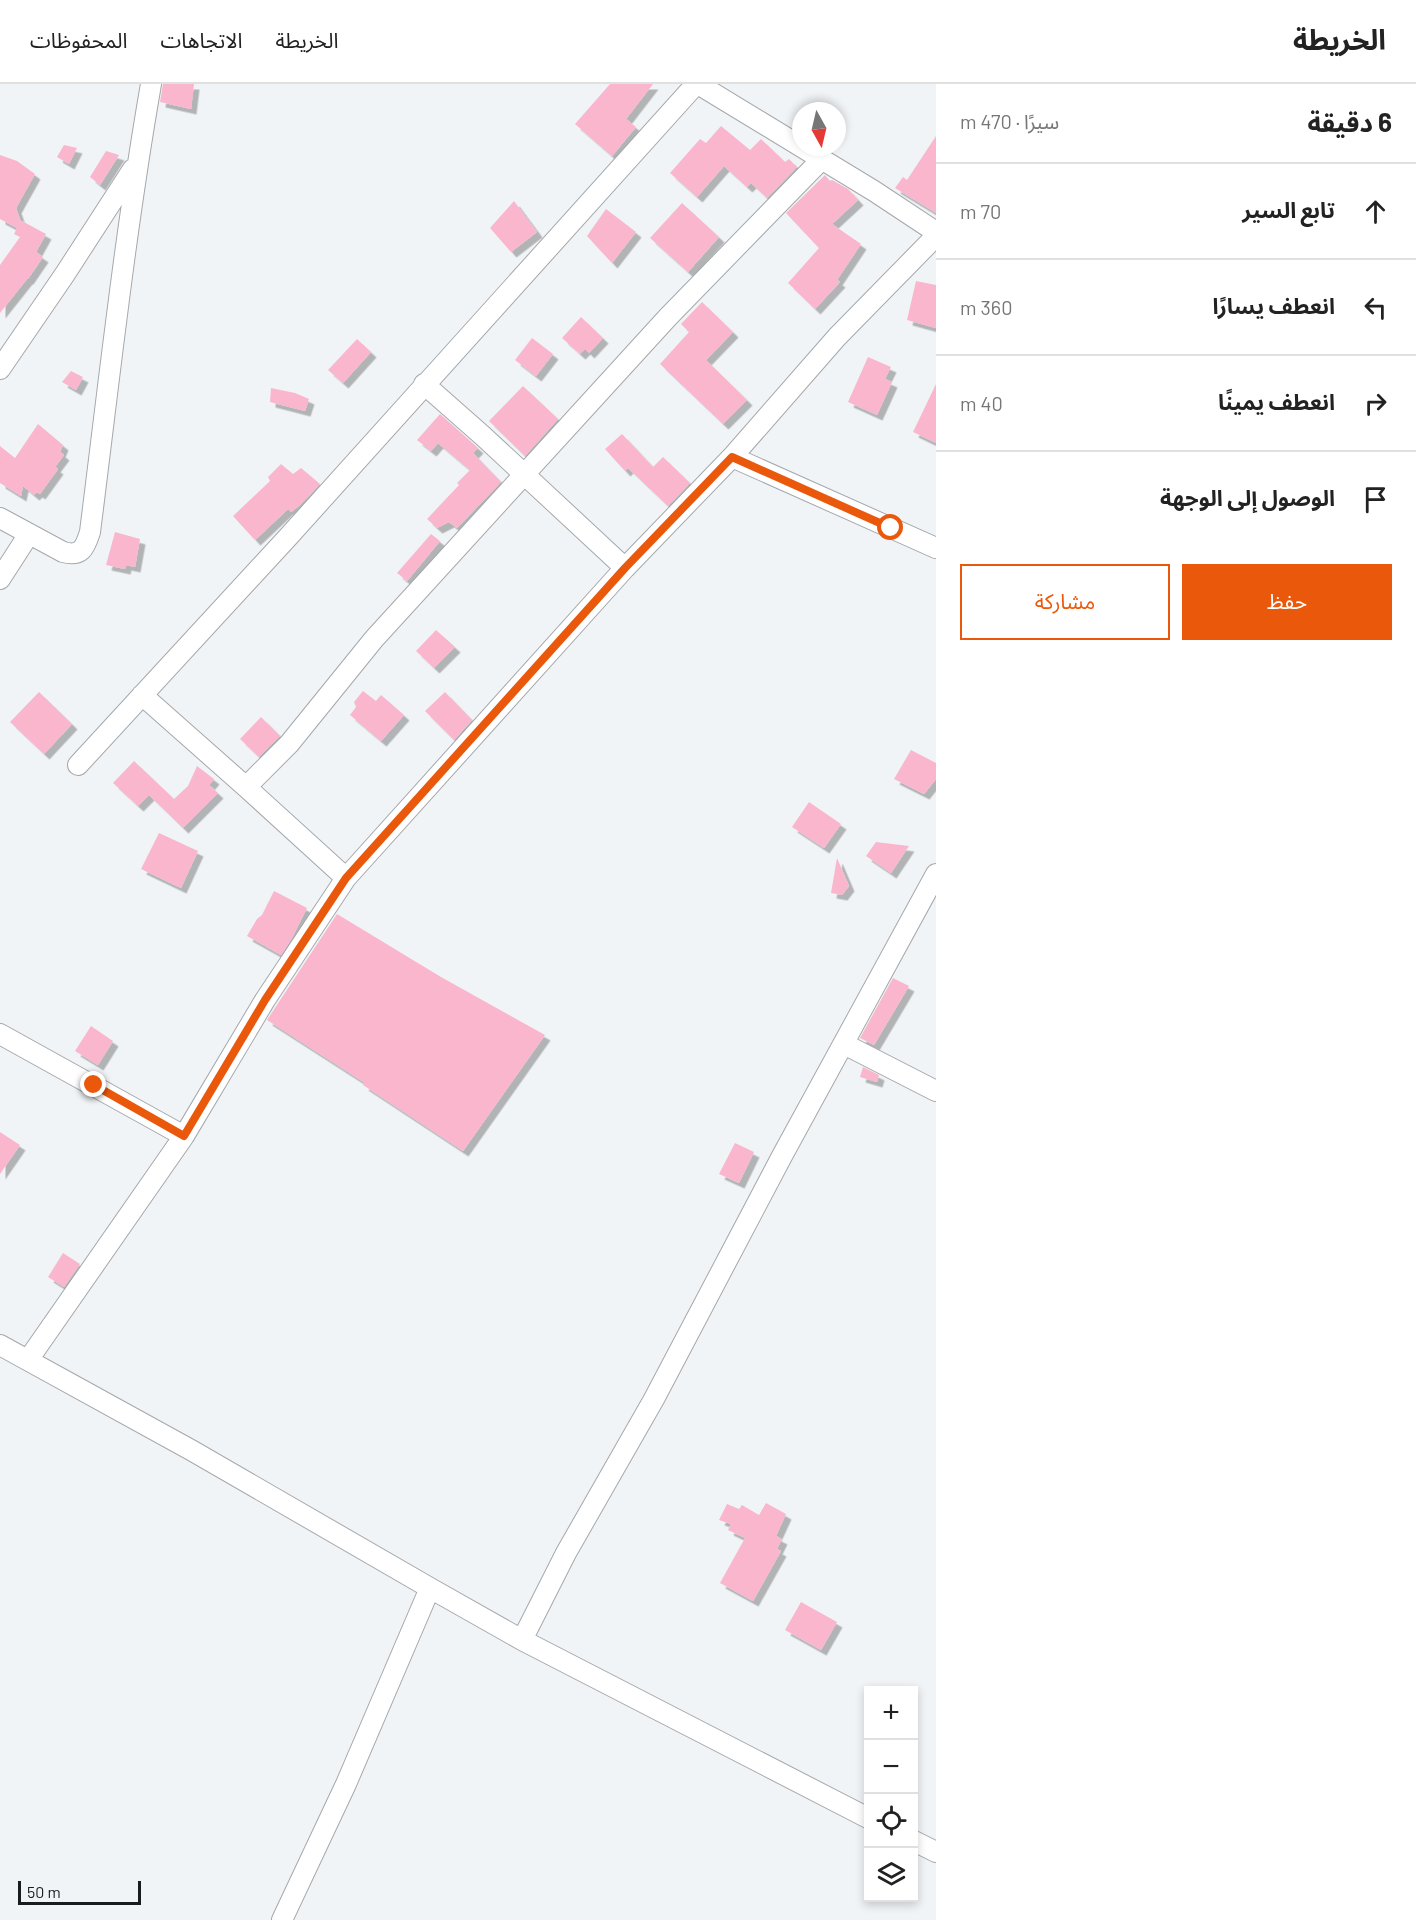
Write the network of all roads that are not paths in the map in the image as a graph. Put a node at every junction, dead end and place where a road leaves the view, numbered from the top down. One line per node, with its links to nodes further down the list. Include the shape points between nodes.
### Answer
1 (151, 84): 4 (street)
2 (697, 84): 3 (street); 7 (street)
3 (821, 160): 5 (street); 9 (street, via 668,317)
4 (137, 162): 6 (street); 11 (street, via 87,544 72,554)
5 (936, 234): 8 (street, via 837,337)
6 (0, 369)
7 (424, 384): 9 (street); 15 (street)
8 (732, 457): 12 (street); 13 (street)
9 (524, 476): 13 (street); 17 (street, via 374,639 289,744)
10 (0, 518): 11 (street)
11 (29, 534): 14 (street)
12 (936, 548)
13 (625, 568): 19 (street)
14 (0, 579)
15 (142, 695): 16 (street); 17 (street)
16 (78, 765)
17 (246, 787): 19 (street)
18 (936, 874): 21 (street)
19 (346, 878): 23 (street, via 265,1000)
20 (0, 1034): 23 (street)
21 (844, 1044): 22 (street); 27 (street)
22 (936, 1091)
23 (184, 1136): 25 (street)
24 (0, 1345): 25 (street)
25 (28, 1360): 26 (street)
26 (430, 1588): 27 (street); 31 (street)
27 (522, 1640): 28 (street)
28 (864, 1816)
29 (918, 1843): 30 (street)
30 (936, 1852)
31 (282, 1920)

